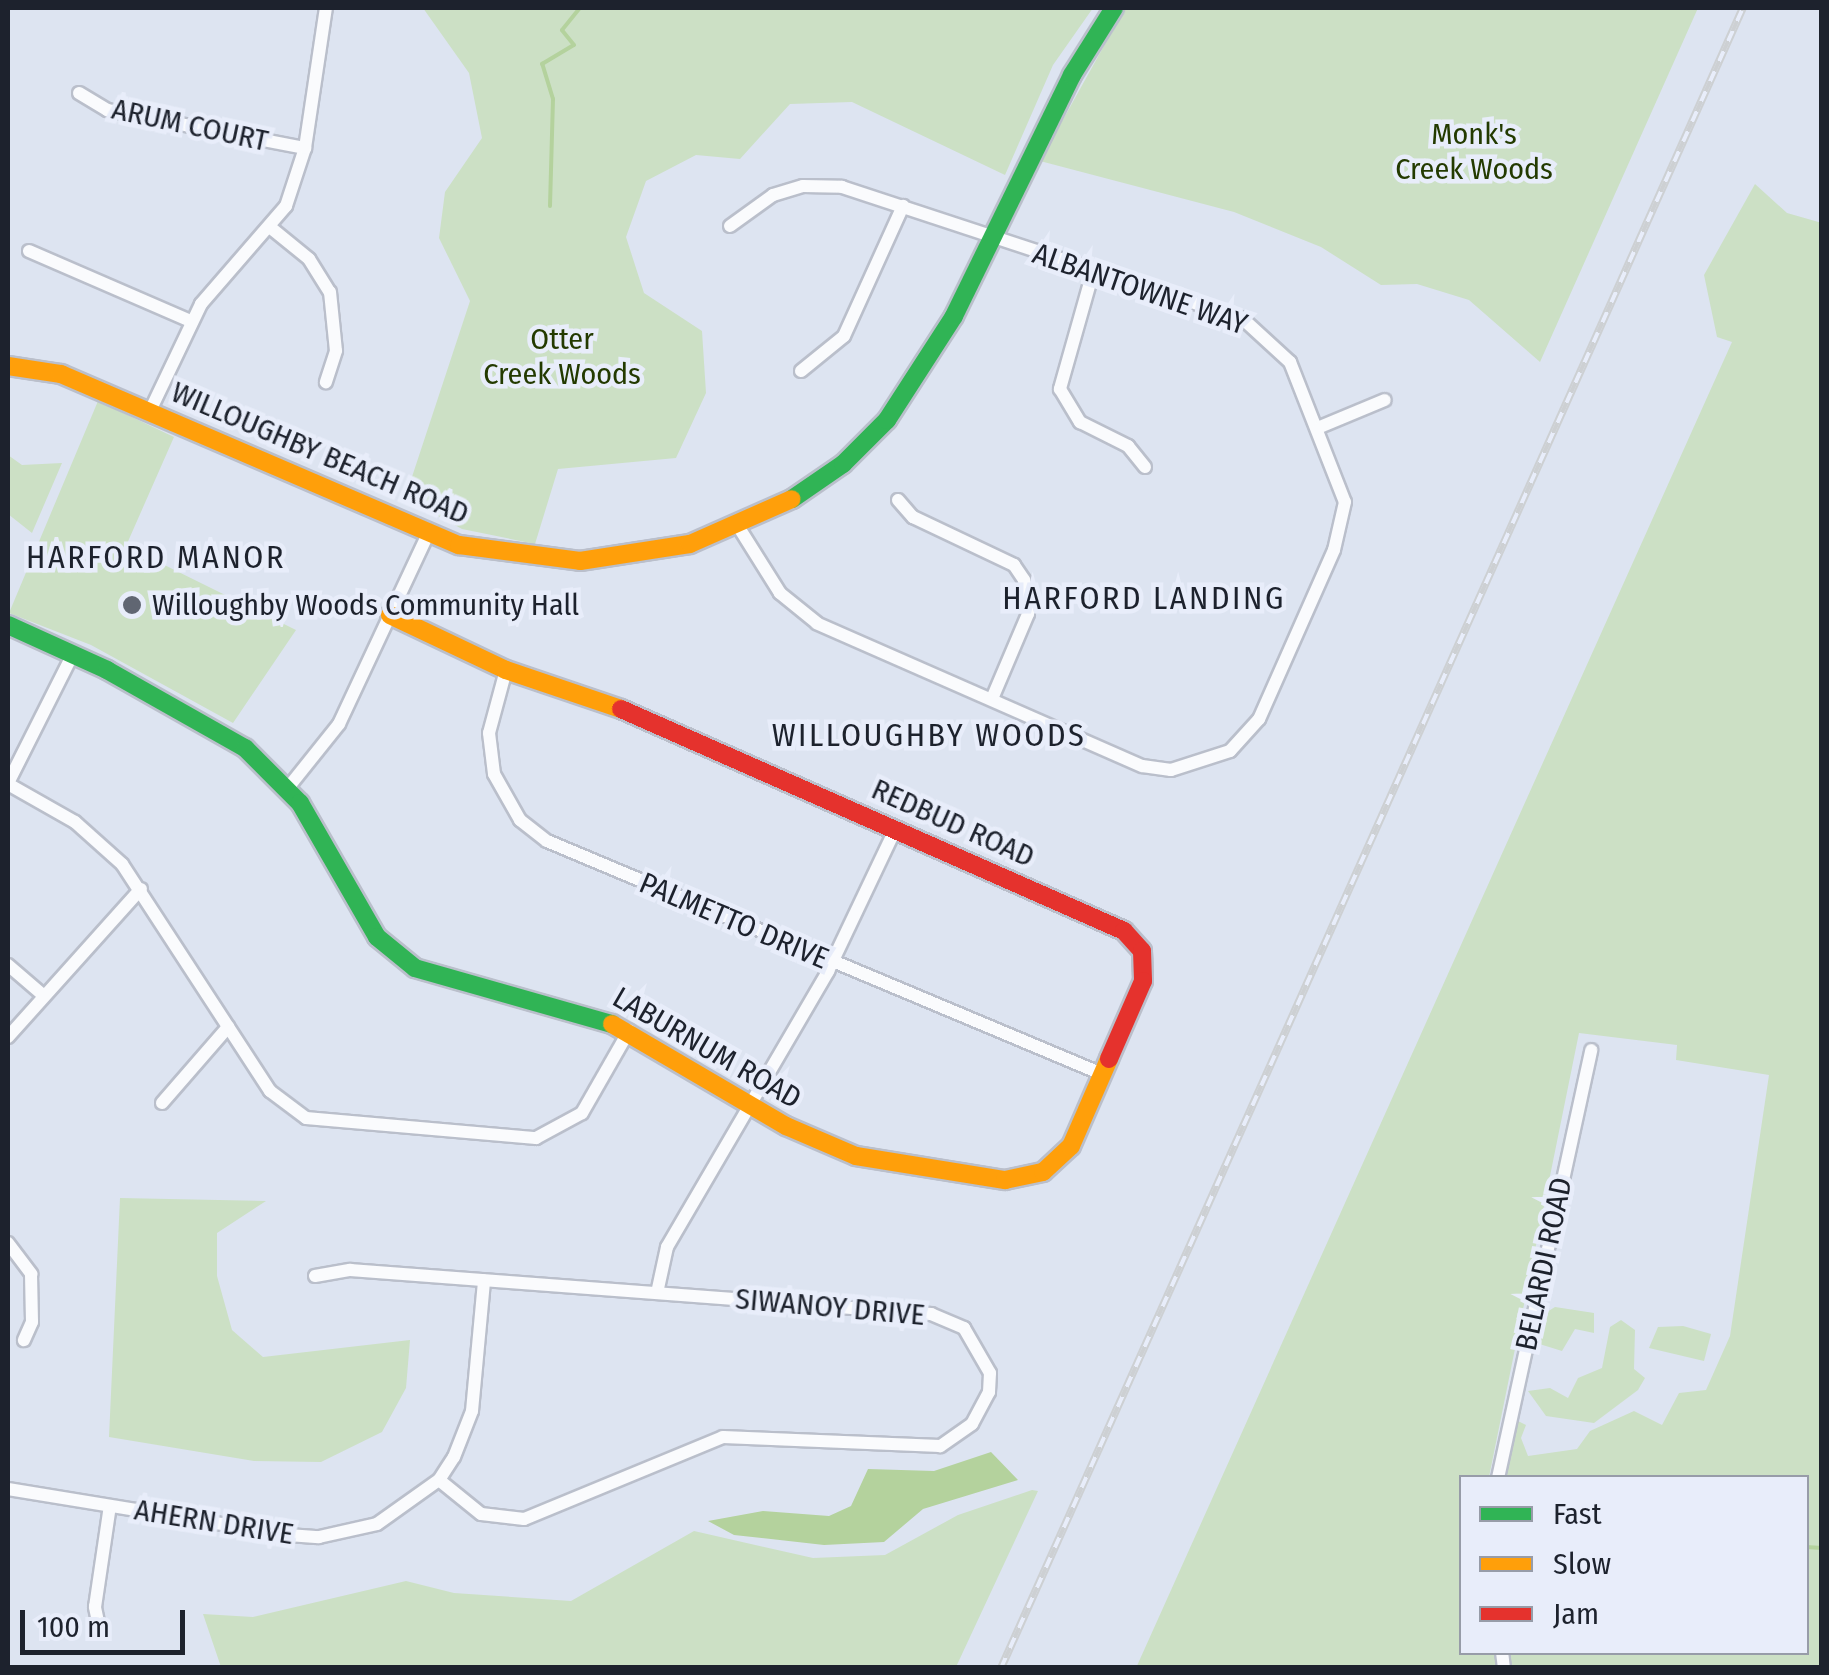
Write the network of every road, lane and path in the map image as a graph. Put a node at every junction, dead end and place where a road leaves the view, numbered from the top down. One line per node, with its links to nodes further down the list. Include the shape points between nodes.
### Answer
1 (326, 8): 4 (street)
2 (1114, 8): 8 (street, WILLOUGHBY BEACH ROAD, via 1072,76)
3 (79, 93): 4 (street, ARUM COURT, via 107,110)
4 (305, 148): 7 (street, via 286,206)
5 (903, 206): 6 (street, ALBANTOWNE WAY, via 842,187 804,186 752,204); 8 (street, ALBANTOWNE WAY); 13 (street, via 844,336)
6 (730, 226)
7 (271, 228): 11 (street); 14 (street, via 310,259 330,292 336,351)
8 (993, 240): 10 (street, ALBANTOWNE WAY); 20 (street, WILLOUGHBY BEACH ROAD, via 916,383 887,420 842,464)
9 (29, 251): 11 (street)
10 (1093, 272): 17 (street, ALBANTOWNE WAY, via 1257,326 1290,362); 18 (street, via 1060,389 1080,422 1128,446)
11 (192, 321): 16 (street)
12 (8, 366): 16 (street, WILLOUGHBY BEACH ROAD, via 62,374)
13 (801, 370)
14 (326, 382)
15 (1386, 400): 17 (street)
16 (150, 411): 21 (street, WILLOUGHBY BEACH ROAD)
17 (1320, 426): 26 (street, ALBANTOWNE WAY, via 1342,486 1342,528 1268,701 1230,751 1191,768 1142,766)
18 (1145, 467)
19 (898, 500): 26 (street, via 913,516 1014,565 1024,580 1028,614)
20 (738, 526): 21 (street, WILLOUGHBY BEACH ROAD, via 649,554 580,560 537,560); 26 (street, ALBANTOWNE WAY, via 780,593 803,615)
21 (428, 534): 22 (street)
22 (390, 615): 25 (street, REDBUD ROAD); 28 (street, via 328,744)
23 (8, 625): 24 (street, LABURNUM ROAD)
24 (73, 654): 27 (street); 28 (street, LABURNUM ROAD, via 214,729)
25 (506, 670): 29 (street, REDBUD ROAD, via 632,713); 31 (street, PALMETTO DRIVE, via 492,709 489,755 505,800 532,830)
26 (992, 698)
27 (8, 784): 30 (street, via 99,840)
28 (287, 789): 35 (street, LABURNUM ROAD, via 365,920 394,954 433,976 548,1000)
29 (896, 828): 31 (street); 38 (street, REDBUD ROAD, via 1115,924 1135,942 1144,958 1143,981)
30 (141, 889): 33 (street); 34 (street)
31 (833, 962): 38 (street, PALMETTO DRIVE); 40 (street)
32 (8, 965): 33 (street)
33 (43, 995): 36 (street)
34 (228, 1028): 35 (street, via 270,1091 306,1118 516,1139 552,1134 582,1112); 39 (street)
35 (629, 1031): 40 (street, LABURNUM ROAD)
36 (8, 1037)
37 (1591, 1050): 46 (street, BELARDI ROAD)
38 (1102, 1074): 40 (street, LABURNUM ROAD, via 1071,1146 1026,1179 966,1178 856,1156)
39 (162, 1103)
40 (752, 1104): 44 (street, via 667,1247)
41 (8, 1244): 45 (street, via 32,1274 32,1322)
42 (314, 1276): 43 (street, SIWANOY DRIVE, via 350,1270)
43 (484, 1281): 44 (street, SIWANOY DRIVE); 47 (street, AHERN DRIVE, via 472,1411)
44 (657, 1294): 47 (street, SIWANOY DRIVE, via 949,1319 983,1354 989,1392 972,1424 940,1446 723,1437 524,1519 481,1514)
45 (24, 1340)
46 (1499, 1475)
47 (439, 1480): 49 (street, AHERN DRIVE, via 377,1524 319,1536)
48 (8, 1489): 49 (street, AHERN DRIVE)
49 (110, 1506): 50 (street, via 95,1607)
50 (100, 1631)

